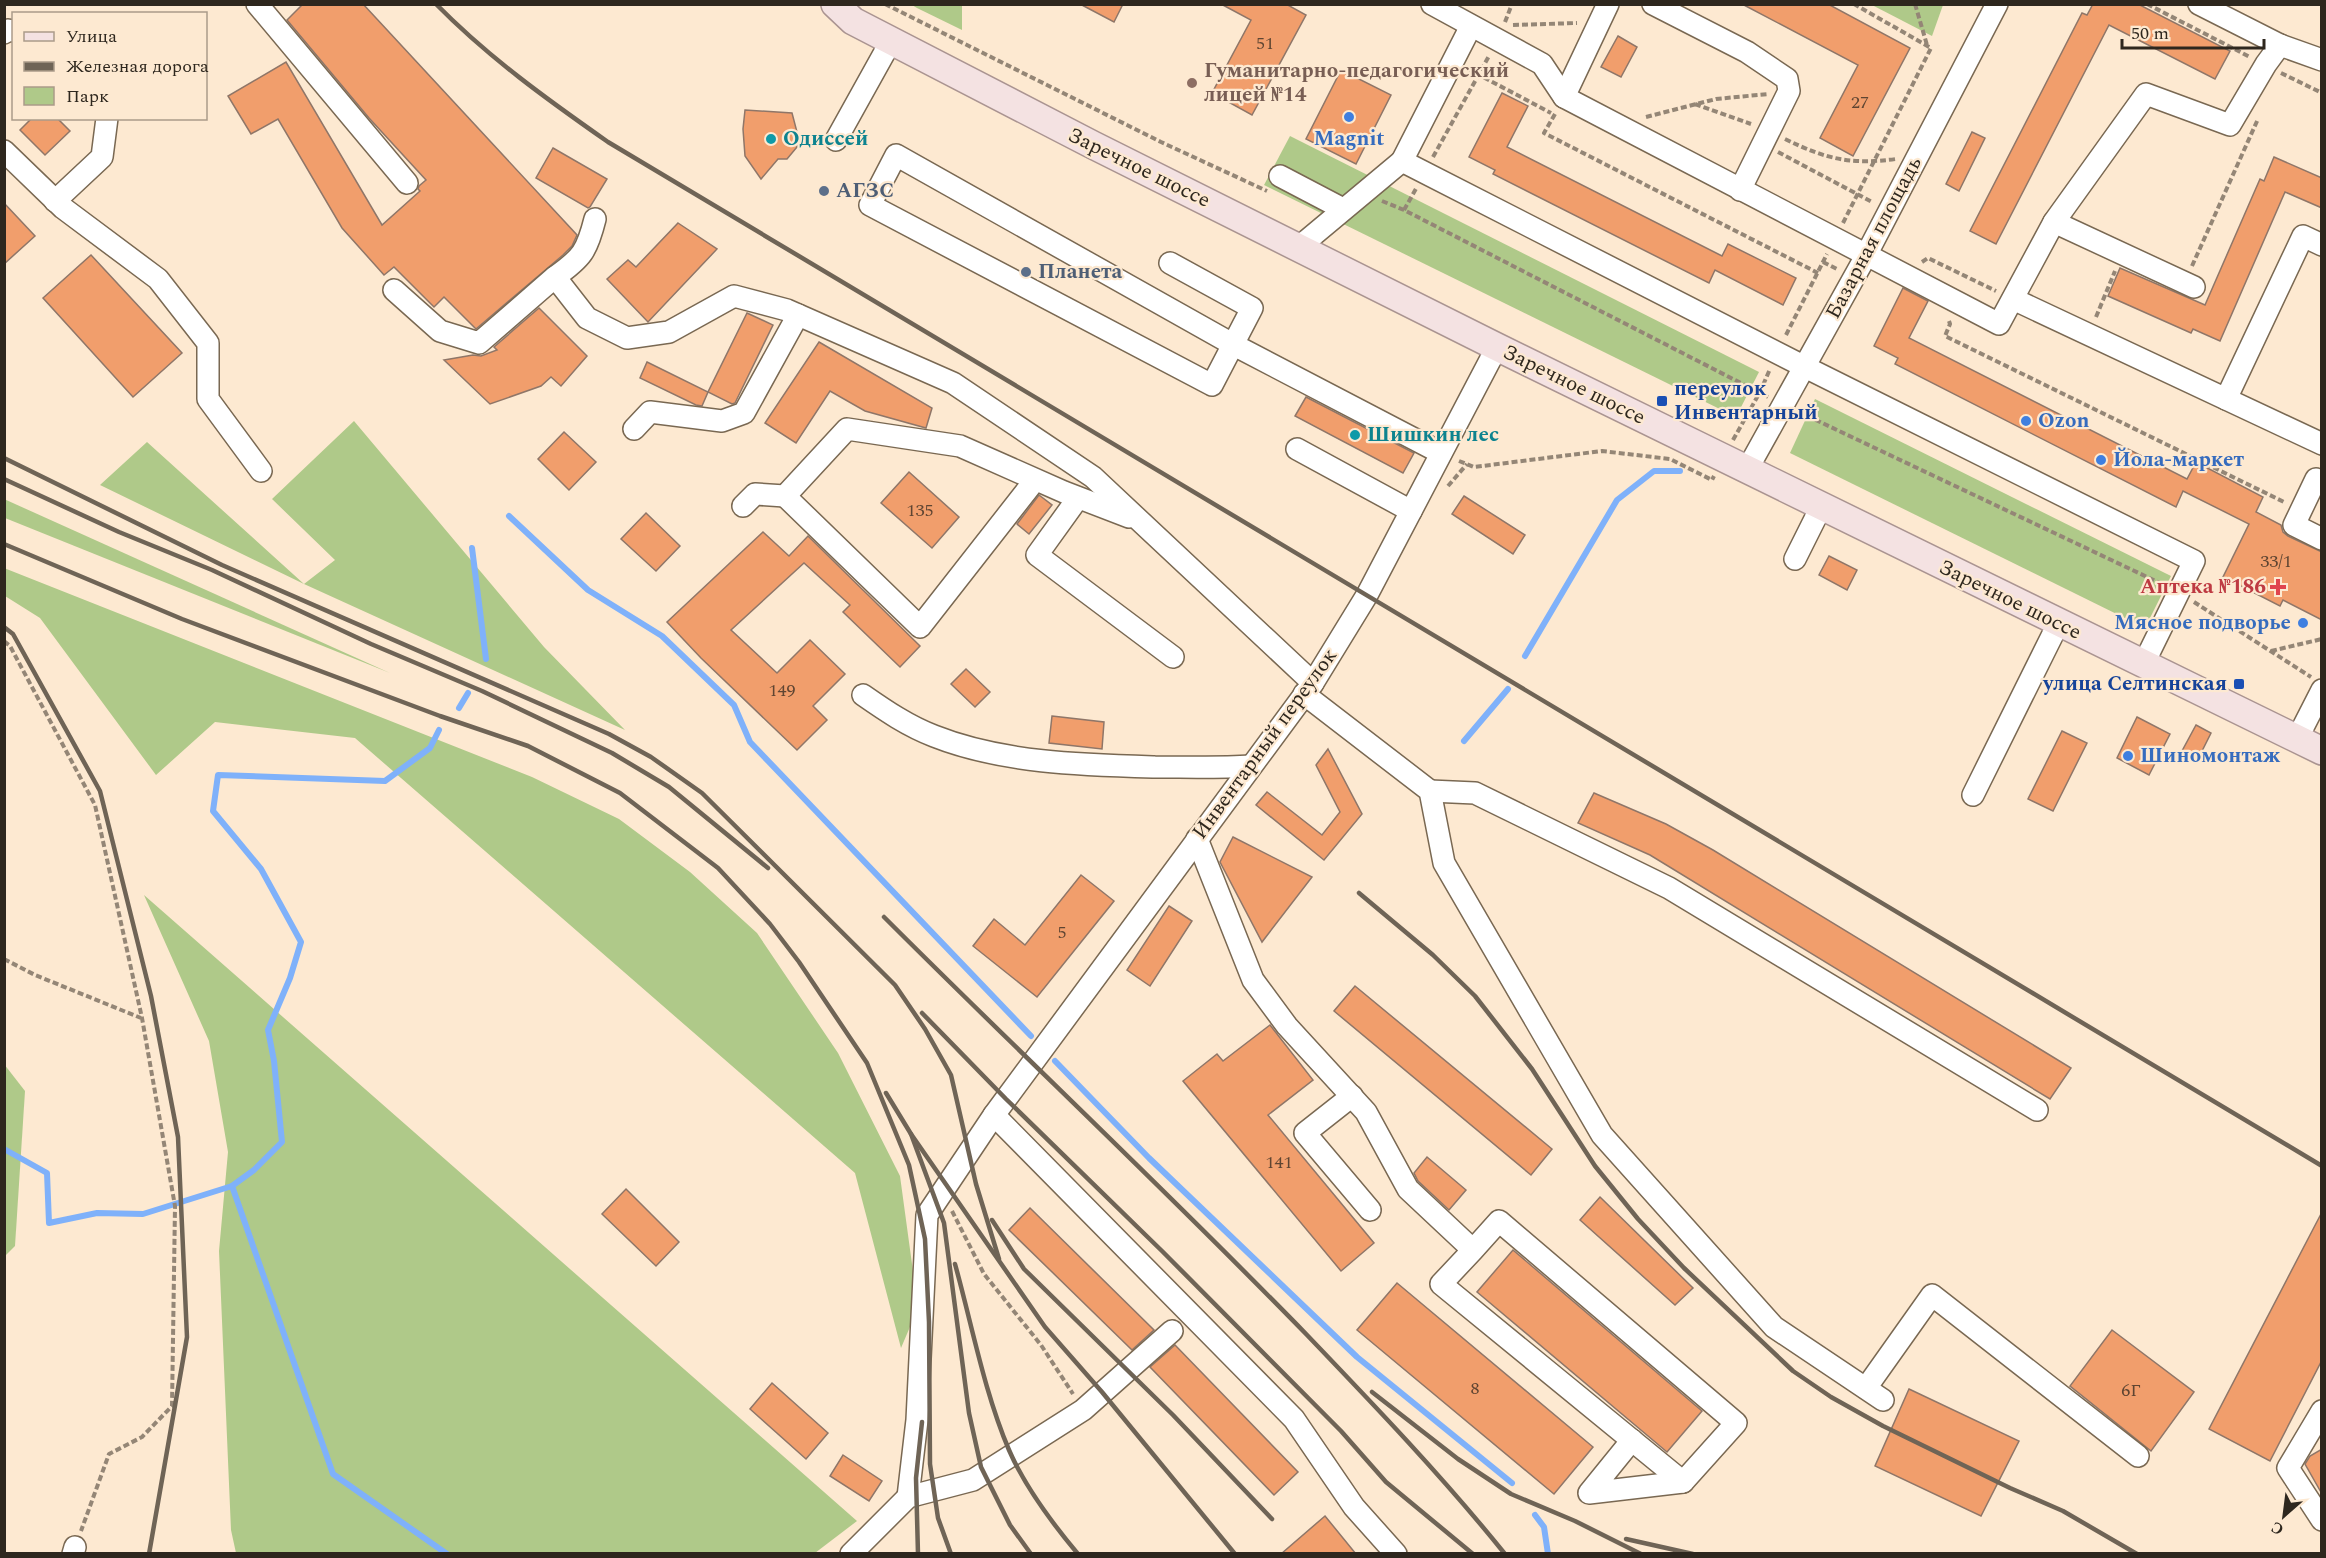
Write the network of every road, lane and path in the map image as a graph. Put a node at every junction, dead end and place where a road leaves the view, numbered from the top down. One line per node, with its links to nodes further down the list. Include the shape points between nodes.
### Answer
1 (257, 4): 34 (street)
2 (835, 4): 14 (main road, Заречное шоссе, via 853,21)
3 (885, 4): 35 (path, via 1161,142)
4 (1512, 4): 12 (path, via 1504,25)
5 (1653, 4): 20 (street, via 1747,52 1787,79)
6 (1854, 4): 17 (path)
7 (1915, 4): 17 (path)
8 (1997, 4): 30 (street, Базарная площадь)
9 (2147, 4): 19 (path)
10 (2199, 4): 16 (street)
11 (1444, 7): 13 (street)
12 (1603, 14): 22 (street)
13 (1471, 27): 15 (street); 31 (street)
14 (891, 41): 28 (street); 47 (main road, Заречное шоссе)
15 (1498, 41): 22 (street, via 1542,64); 33 (path)
16 (2280, 45): 18 (street); 19 (street)
17 (1928, 46): 32 (path, via 1931,48)
18 (2322, 60)
19 (2273, 73): 21 (path); 44 (street, via 2230,125 2145,93)
20 (1789, 91): 23 (path); 27 (street)
21 (2322, 93)
22 (1564, 97): 26 (street); 51 (path, via 1544,133)
23 (1695, 104): 26 (path); 27 (path)
24 (2261, 114): 53 (path)
25 (107, 120): 39 (street, via 102,156)
26 (1616, 124): 36 (street)
27 (1766, 138): 32 (path, via 1817,155); 36 (street); 38 (path)
28 (836, 140)
29 (4, 151): 39 (street)
30 (1917, 156): 32 (path); 42 (street, Базарная площадь)
31 (1402, 161): 33 (street); 37 (street)
32 (1874, 162): 38 (path)
33 (1425, 172): 41 (path); 61 (street)
34 (407, 183)
35 (1275, 184): 40 (street)
36 (1740, 190): 45 (street)
37 (1361, 194): 40 (street); 41 (path)
38 (1858, 195): 42 (path); 45 (path)
39 (55, 201): 72 (street, via 158,279 208,343 208,399)
40 (1343, 210): 47 (street)
41 (1404, 210): 63 (path)
42 (1889, 211): 49 (street, Базарная площадь)
43 (595, 219): 52 (street, via 589,243 577,261)
44 (2054, 222): 48 (street); 55 (street)
45 (1834, 240): 49 (street); 51 (path)
46 (2322, 245): 64 (street, via 2303,237)
47 (1299, 247): 60 (main road, Заречное шоссе)
48 (2123, 254): 53 (street); 58 (path)
49 (1865, 256): 55 (street, via 1999,324); 62 (street, Базарная площадь)
50 (1170, 263): 59 (street, via 1252,309)
51 (1818, 273): 61 (path)
52 (555, 278): 54 (street, via 479,343 440,331); 57 (street, via 587,318 627,338 669,332 734,296)
53 (2189, 285)
54 (394, 290)
55 (2013, 298): 58 (street)
56 (1946, 314): 79 (path, via 1950,324 1945,336)
57 (798, 315): 66 (street, via 744,413 722,421 650,412); 81 (street, via 952,383 1093,477)
58 (2088, 334): 64 (street)
59 (1234, 345): 59 (street, via 896,155 870,205 1212,385); 69 (street)
60 (1497, 347): 69 (street, Инвентарный переулок); 70 (main road, Заречное шоссе)
61 (1777, 353): 62 (street); 63 (path)
62 (1805, 367): 65 (street, Базарная площадь); 84 (street, via 2194,561)
63 (1760, 393): 65 (path); 70 (path)
64 (2226, 399): 67 (street)
65 (1784, 405): 71 (street, Базарная площадь); 84 (path)
66 (634, 429)
67 (2322, 444)
68 (1297, 449): 80 (street)
69 (1441, 453): 70 (path, via 1474,466 1602,451 1670,459 1712,480); 80 (street, Инвентарный переулок)
70 (1723, 458): 71 (main road, Заречное шоссе)
71 (1748, 468): 78 (main road, Заречное шоссе)
72 (261, 471)
73 (2316, 479): 79 (street)
74 (1035, 480): 75 (street, via 960,446 848,429); 75 (street, via 920,627); 76 (street)
75 (785, 496): 77 (street, via 755,494)
76 (1078, 498): 81 (street); 89 (street, via 1036,555)
77 (743, 506)
78 (1821, 507): 83 (street); 85 (main road, Заречное шоссе)
79 (2301, 510): 82 (street, via 2294,525)
80 (1411, 511): 92 (street, Инвентарный переулок, via 1367,596)
81 (1141, 522): 92 (street)
82 (2322, 539)
83 (1795, 559)
84 (2179, 592): 88 (path); 90 (street)
85 (2058, 624): 90 (main road, Заречное шоссе); 98 (street)
86 (2322, 639): 88 (path)
87 (4, 641): 101 (path, via 95,805)
88 (2271, 651): 91 (path)
89 (1173, 657)
90 (2143, 665): 94 (main road, Заречное шоссе)
91 (2317, 684): 94 (street)
92 (1308, 689): 96 (street, Инвентарный переулок); 97 (street)
93 (863, 695): 96 (street, via 895,718 935,736 989,752 1086,765)
94 (2296, 739): 95 (main road, Заречное шоссе)
95 (2322, 752)
96 (1251, 766): 99 (street, Инвентарный переулок)
97 (1430, 791): 103 (street, via 1475,793 1669,888); 109 (street, via 1444,864 1602,1135 1774,1327)
98 (1973, 795)
99 (1197, 839): 102 (street, via 1253,980 1287,1026); 104 (street, Инвентарный переулок)
100 (4, 959): 101 (path)
101 (142, 1018): 118 (path, via 175,1206 172,1406 142,1437 109,1454)
102 (1352, 1096): 106 (street, via 1305,1133); 107 (street, via 1366,1112 1408,1189)
103 (2037, 1110)
104 (994, 1115): 105 (street, Инвентарный переулок); 120 (street, via 1294,1419 1354,1507)
105 (943, 1192): 111 (path, via 984,1275 1041,1345); 116 (street, Инвентарный переулок, via 927,1215 917,1420)
106 (1370, 1210)
107 (1473, 1250): 113 (street, via 1441,1284); 115 (street, via 1499,1221 1736,1423)
108 (1172, 1331): 111 (street)
109 (1866, 1388): 110 (street); 114 (street, via 1932,1294)
110 (1883, 1400)
111 (1083, 1410): 116 (street, via 973,1480)
112 (2322, 1411): 117 (street, via 2288,1468)
113 (1632, 1440): 115 (street); 115 (street, via 1589,1493)
114 (2138, 1456)
115 (1683, 1482)
116 (908, 1497): 119 (street)
117 (2322, 1520)
118 (74, 1550)
119 (851, 1554)
120 (1396, 1554)

